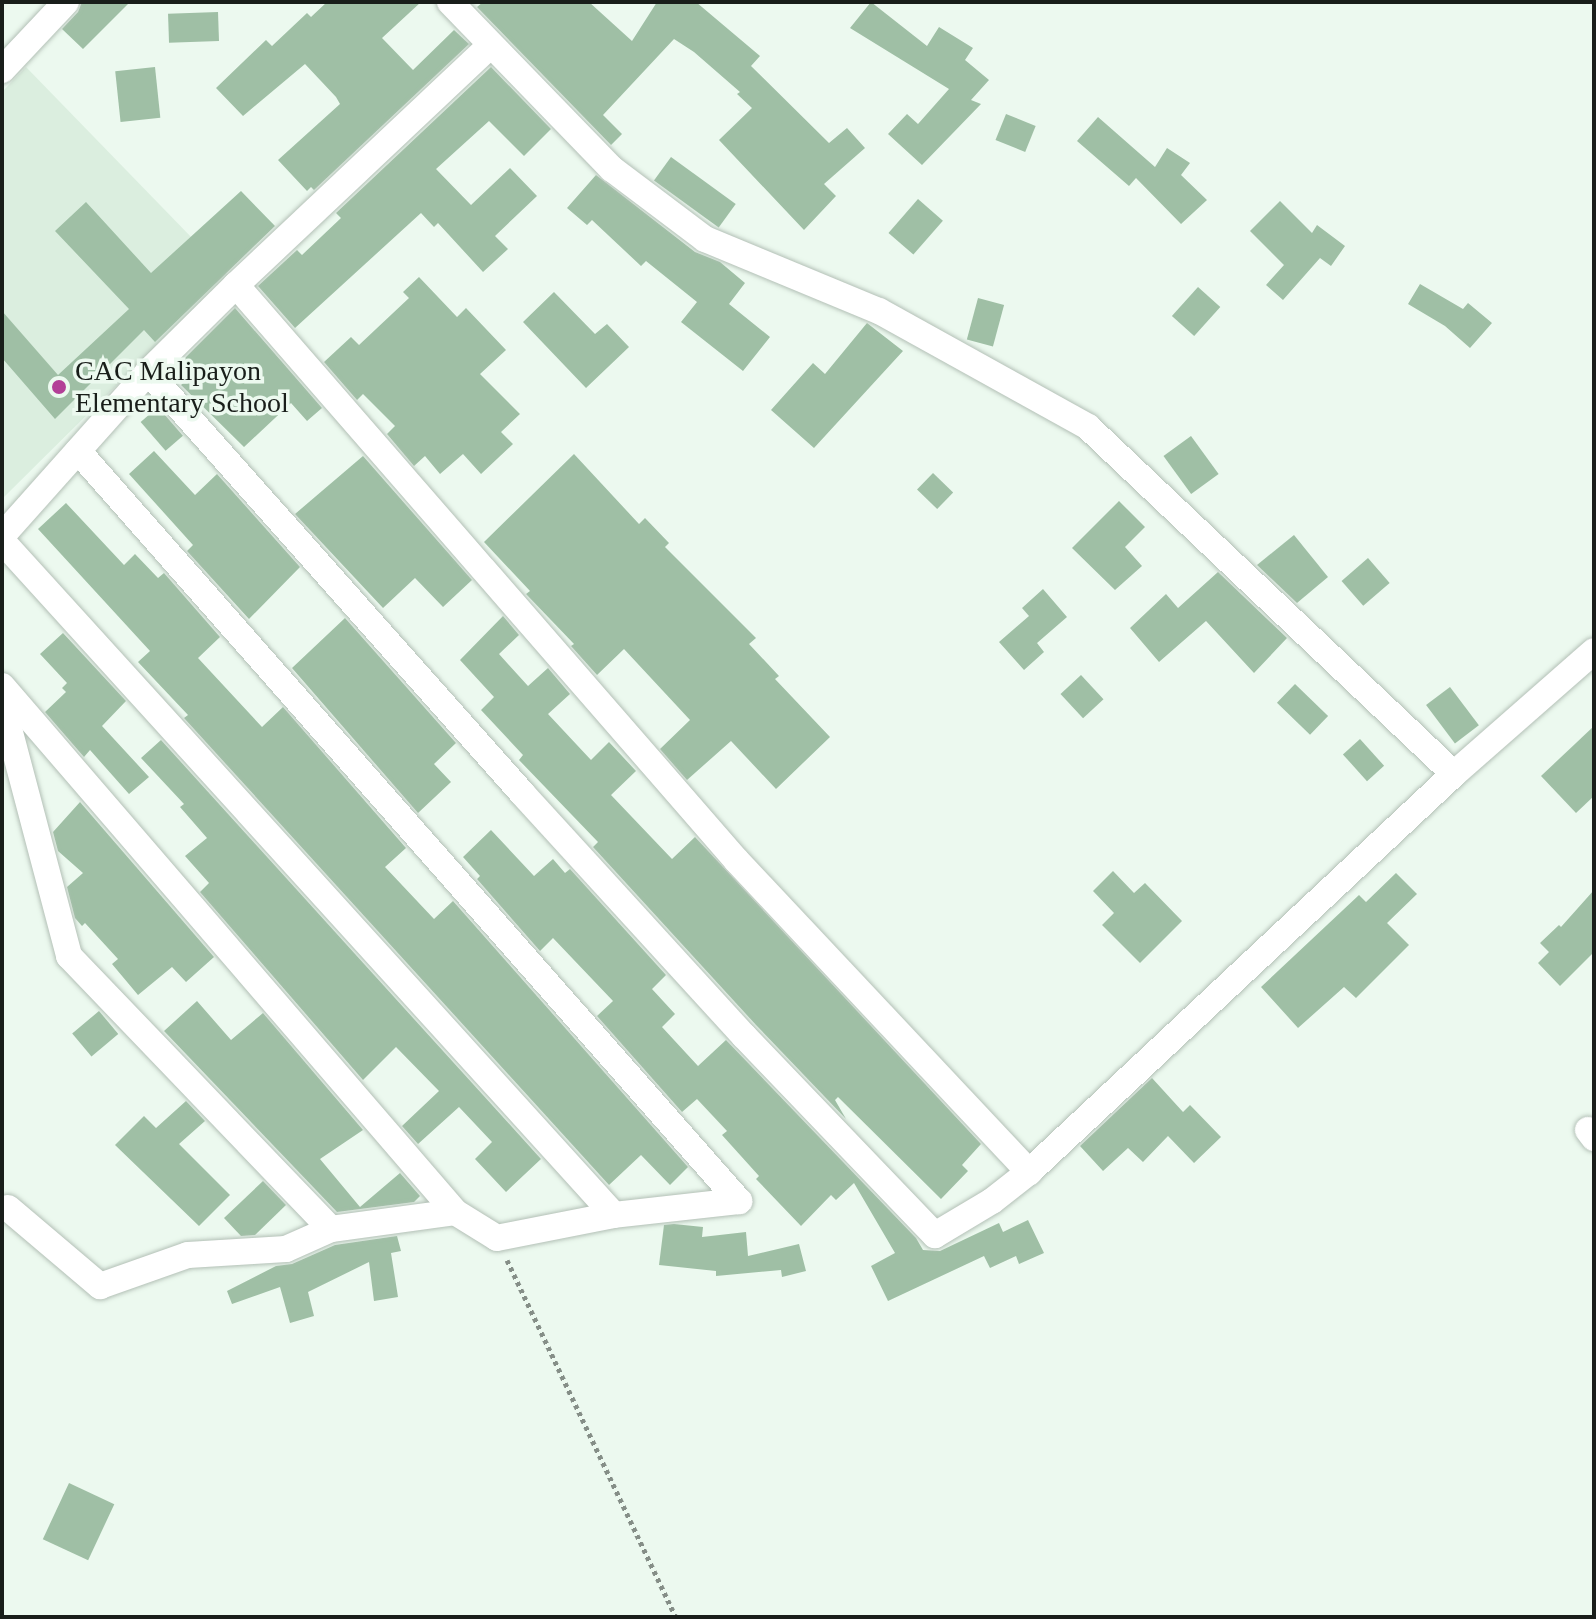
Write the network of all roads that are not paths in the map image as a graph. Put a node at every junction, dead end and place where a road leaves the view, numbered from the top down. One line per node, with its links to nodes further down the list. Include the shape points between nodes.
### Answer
1 (66, 2): 4 (street)
2 (450, 2): 3 (street)
3 (490, 46): 5 (street); 12 (street, via 612,169 705,239 879,311 1088,427)
4 (2, 70)
5 (236, 285): 6 (street); 13 (street, via 737,861)
6 (148, 372): 7 (street); 13 (street, via 522,793 935,1235)
7 (78, 451): 8 (street); 16 (street, via 739,1201)
8 (2, 538): 16 (street)
9 (1594, 651): 12 (street)
10 (2, 686): 15 (street)
11 (2, 702): 17 (street, via 69,956)
12 (1454, 774): 13 (street)
13 (1029, 1172)
14 (8, 1208): 17 (street, via 100,1286 188,1255 286,1249)
15 (455, 1212): 16 (street, via 497,1238); 17 (street)
16 (614, 1215)
17 (331, 1229)

